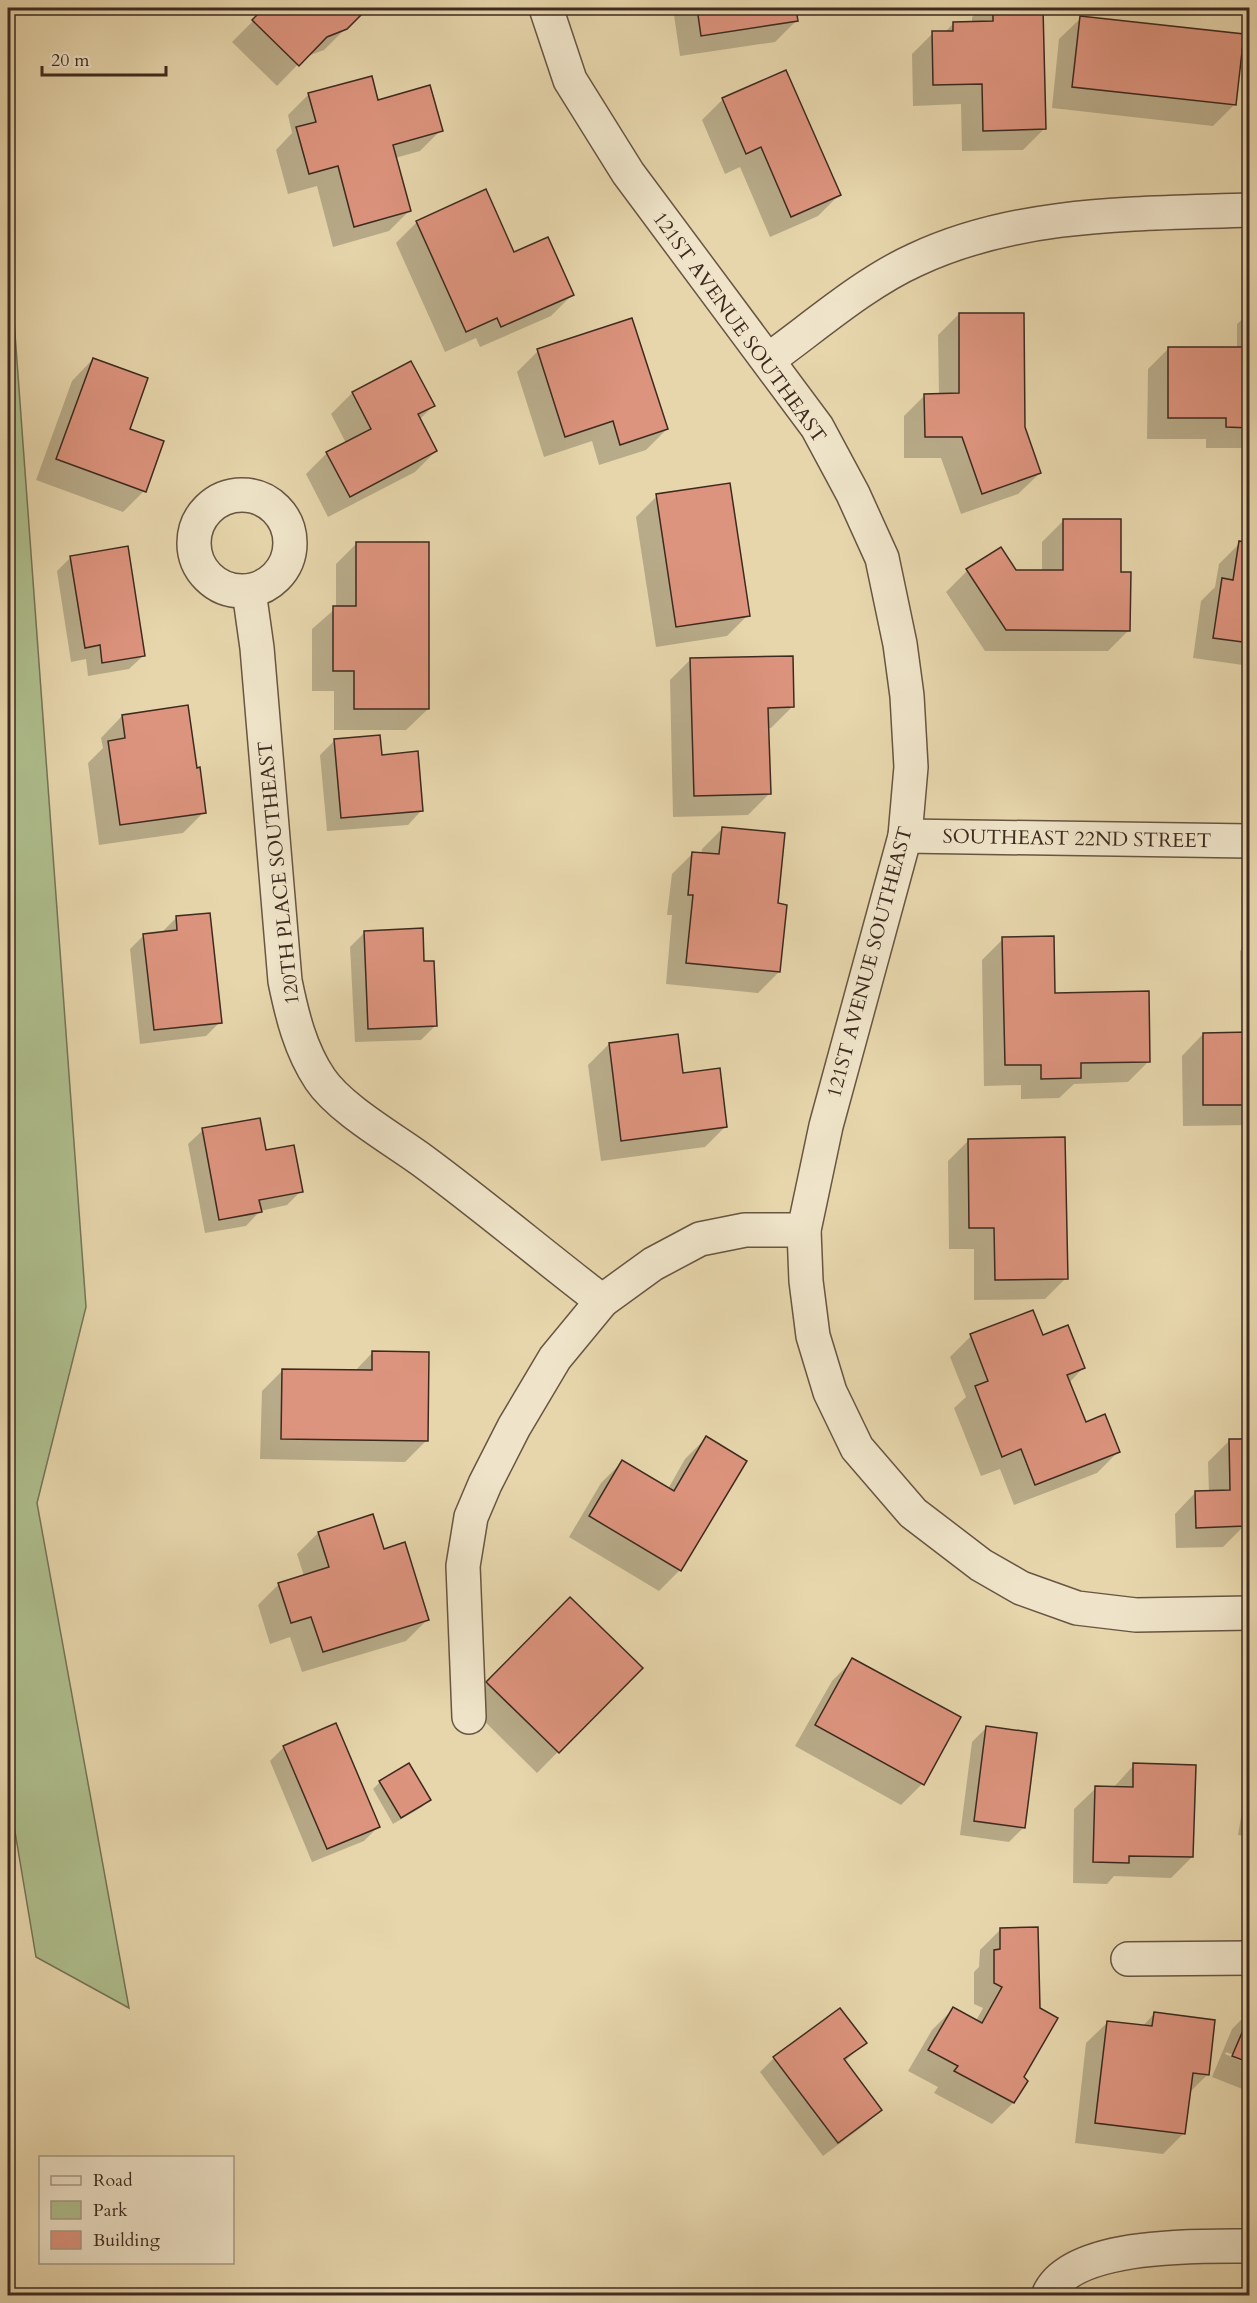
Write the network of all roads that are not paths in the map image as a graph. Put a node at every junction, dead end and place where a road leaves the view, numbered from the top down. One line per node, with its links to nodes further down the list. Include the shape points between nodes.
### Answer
1 (546, 8): 3 (street, 121ST AVENUE SOUTHEAST, via 570,80 628,173)
2 (1250, 210): 3 (street, via 1106,215 1046,222 971,238 913,260 861,292)
3 (768, 360): 5 (street, 121ST AVENUE SOUTHEAST, via 817,427 882,558 907,696 911,767)
4 (249, 591): 8 (street, 120TH PLACE SOUTHEAST, via 285,981 291,1014 305,1053 321,1081 347,1107)
5 (905, 836): 6 (street, SOUTHEAST 22ND STREET); 7 (street, 121ST AVENUE SOUTHEAST, via 826,1126)
6 (1250, 841)
7 (804, 1230): 8 (street, via 745,1230 700,1239 652,1264); 9 (street, 121ST AVENUE SOUTHEAST, via 813,1336 830,1392 857,1448 913,1513 981,1565 1021,1588 1077,1608 1136,1615)
8 (602, 1301): 10 (street, via 555,1358 514,1427 471,1516 463,1566)
9 (1250, 1613)
10 (469, 1717)
11 (1128, 1959): 12 (street)
12 (1250, 1959)
13 (1250, 2246): 14 (street, via 1184,2246 1119,2253 1081,2265)
14 (1050, 2290)

